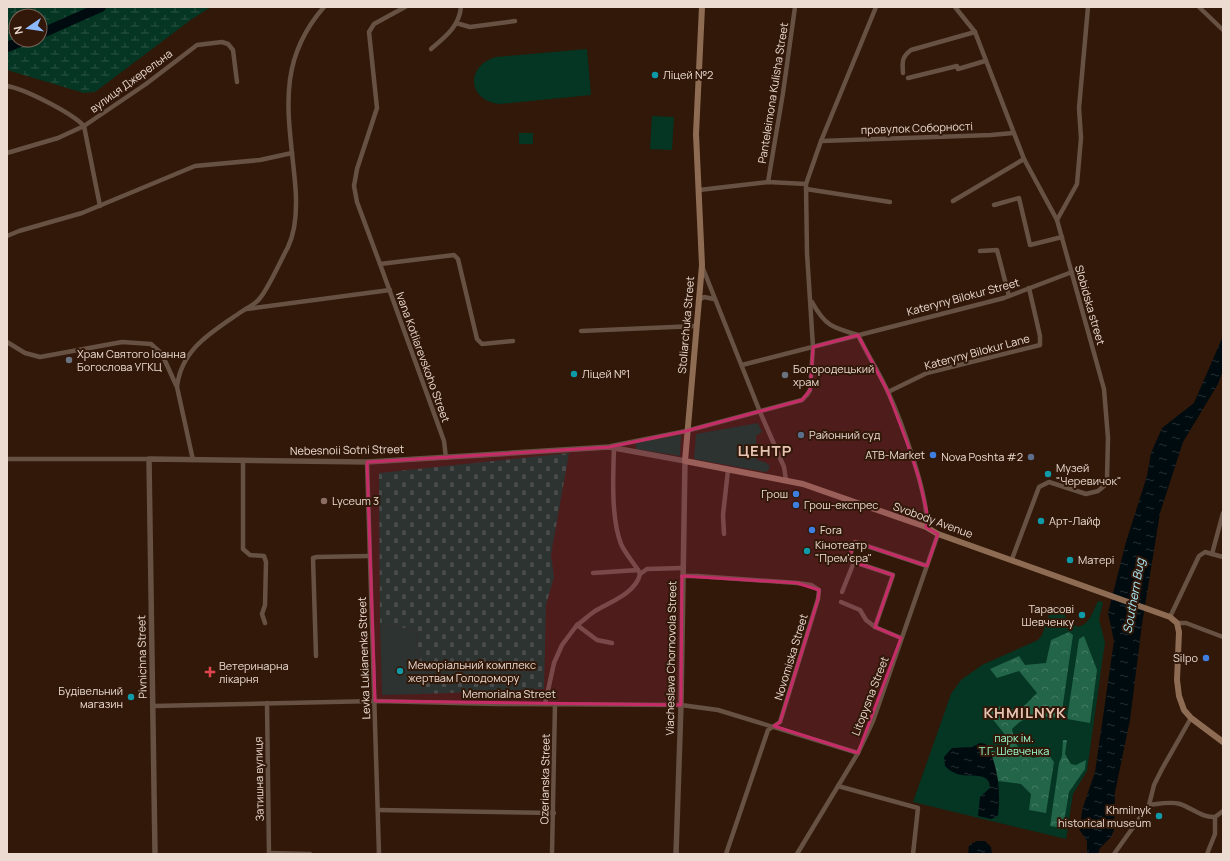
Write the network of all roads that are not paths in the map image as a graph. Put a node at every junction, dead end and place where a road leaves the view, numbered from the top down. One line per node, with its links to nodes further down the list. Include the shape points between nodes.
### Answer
1 (324, 7): 24 (street, via 307,30 291,70 287,110)
2 (405, 7): 37 (street, Ivana Kotliarevskoho Street, via 374,24 369,32 377,108 354,186 357,202)
3 (461, 7): 11 (street)
4 (702, 7): 28 (main road, Stoliarchuka Street, via 696,134)
5 (795, 7): 26 (street, Panteleimona Kulisha Street)
6 (876, 7): 22 (street)
7 (955, 7): 13 (street, Slobidska street)
8 (1088, 7): 33 (street, via 1079,108 1081,138 1077,184)
9 (1199, 7): 12 (street)
10 (515, 21): 11 (street, via 470,27)
11 (456, 23): 14 (street)
12 (1223, 30)
13 (974, 32): 15 (street, Slobidska street); 16 (street, via 911,50 904,55)
14 (431, 49)
15 (985, 61): 17 (street); 21 (street, Slobidska street)
16 (903, 73)
17 (908, 78)
18 (237, 82): 20 (street, вулиця Джерельна, via 233,50 228,44 222,42 197,45)
19 (7, 86): 20 (street, via 74,117)
20 (84, 126): 23 (street, вулиця Джерельна, via 58,138); 32 (street)
21 (1013, 133): 22 (street, провулок Соборності); 25 (street, Slobidska street)
22 (821, 140): 27 (street)
23 (7, 153)
24 (292, 153): 32 (street, via 260,160 195,166); 46 (street, via 297,208 289,245 260,298)
25 (1024, 159): 29 (street); 33 (street, Slobidska street)
26 (768, 182): 27 (street); 28 (street)
27 (806, 186): 30 (street); 43 (street)
28 (699, 190): 38 (main road, Stoliarchuka Street)
29 (953, 201)
30 (890, 202)
31 (994, 205): 35 (street, via 1019,198 1030,245)
32 (100, 206): 34 (street)
33 (1057, 220): 35 (street, Slobidska street)
34 (7, 236)
35 (1062, 238): 39 (street, Slobidska street)
36 (980, 251): 42 (street, via 997,250)
37 (380, 264): 41 (street, Ivana Kotliarevskoho Street); 50 (street, via 454,255 458,259 477,339 482,344)
38 (702, 265): 44 (street); 45 (main road, Stoliarchuka Street)
39 (1072, 272): 40 (street, Kateryny Bilokur Street); 75 (street, Slobidska street, via 1104,389 1108,438 1107,479 1104,486 1086,494 1049,482 1039,487)
40 (1028, 288): 42 (street, Kateryny Bilokur Street); 55 (street, Kateryny Bilokur Lane, via 1040,345 927,373)
41 (390, 290): 46 (street); 59 (street, Ivana Kotliarevskoho Street, via 444,441)
42 (1009, 296): 49 (street, Kateryny Bilokur Street)
43 (811, 298): 49 (street, via 820,316 834,328); 52 (street)
44 (714, 299): 45 (street, via 704,298); 53 (street)
45 (698, 301): 47 (main road, Stoliarchuka Street)
46 (245, 309): 54 (street, via 192,348 183,363)
47 (696, 326): 48 (street); 57 (main road, Stoliarchuka Street)
48 (581, 331)
49 (858, 335): 52 (street, Kateryny Bilokur Street); 55 (street)
50 (513, 340)
51 (7, 342): 54 (street, via 25,353 40,357 122,342 151,344 164,358)
52 (813, 347): 53 (street, Kateryny Bilokur Street); 56 (street, via 810,390 807,395 802,400)
53 (742, 365): 56 (street)
54 (177, 387): 62 (street)
55 (888, 392): 69 (street, via 919,478 928,517)
56 (760, 412): 57 (street); 67 (street, via 784,467)
57 (686, 431): 58 (street); 64 (main road, Stoliarchuka Street)
58 (612, 447): 59 (street, Nebesnoii Sotni Street); 64 (street, Nebesnoii Sotni Street); 79 (street, via 613,486 621,544)
59 (446, 458): 65 (street, Nebesnoii Sotni Street)
60 (7, 459): 61 (street, Nebesnoii Sotni Street)
61 (149, 459): 62 (street, Nebesnoii Sotni Street); 98 (street, Pivnichna Street)
62 (193, 460): 63 (street, Nebesnoii Sotni Street)
63 (243, 460): 65 (street, Nebesnoii Sotni Street); 85 (street, via 243,549 250,555 264,556 266,562 265,605 262,614)
64 (685, 461): 66 (main road, Svobody Avenue); 78 (street, Viacheslava Chornovola Street)
65 (367, 462): 73 (street, Levka Lukianenka Street)
66 (728, 470): 67 (main road, Svobody Avenue); 70 (street, via 723,514)
67 (786, 480): 69 (main road, Svobody Avenue)
68 (1223, 513): 72 (street)
69 (926, 527): 71 (main road, Svobody Avenue)
70 (724, 534)
71 (938, 534): 75 (main road, Svobody Avenue); 77 (street, Litopysna Street)
72 (1212, 554): 74 (street); 84 (street, via 1204,552 1196,560)
73 (369, 556): 92 (street, via 313,558); 93 (street, Levka Lukianenka Street)
74 (1223, 557)
75 (1012, 559): 84 (main road, Svobody Avenue)
76 (854, 562): 77 (street, via 848,560 855,542); 82 (street); 88 (street, via 893,575)
77 (927, 566): 90 (street, Litopysna Street)
78 (682, 568): 79 (street, via 647,569); 81 (street, Viacheslava Chornovola Street)
79 (639, 572): 80 (street); 87 (street, via 639,582)
80 (593, 573)
81 (682, 576): 97 (street, Viacheslava Chornovola Street); 100 (street, Novomiska Street, via 797,583 811,585 818,590 818,599 780,722)
82 (842, 592)
83 (841, 602): 88 (street, via 860,610 866,620)
84 (1170, 617): 86 (main road)
85 (265, 623)
86 (1177, 623): 89 (street, via 1186,623); 99 (main road, via 1177,680 1184,710)
87 (577, 625): 91 (street, via 597,640); 95 (street, via 562,645 554,663)
88 (875, 627): 90 (street)
89 (1223, 637)
90 (901, 638): 102 (street, Litopysna Street, via 873,720)
91 (612, 643)
92 (316, 656)
93 (375, 701): 94 (street, Memorialna Street); 95 (street, Memorialna Street); 105 (street, Levka Lukianenka Street)
94 (267, 703): 98 (street, Memorialna Street); 110 (street, Затишна вулиця)
95 (545, 704): 96 (street, Memorialna Street)
96 (556, 704): 97 (street, Memorialna Street); 107 (street, Ozerianska Street)
97 (681, 705): 100 (street, Memorialna Street, via 718,710); 114 (street, Viacheslava Chornovola Street)
98 (153, 706): 109 (street, Pivnichna Street)
99 (1191, 718): 101 (main road); 104 (street, via 1162,769)
100 (774, 726): 102 (street, Memorialna Street); 115 (street, Novomiska Street, via 768,730)
101 (1223, 742)
102 (858, 753): 103 (street, Litopysna Street)
103 (838, 786): 116 (street, Litopysna Street); 117 (street, via 918,808)
104 (1149, 805): 108 (street, via 1170,802 1180,804 1203,816); 118 (street)
105 (378, 810): 107 (street); 112 (street, Levka Lukianenka Street)
106 (1223, 811): 108 (street)
107 (554, 813): 113 (street, Ozerianska Street)
108 (1215, 817): 119 (street, via 1215,834)
109 (155, 854)
110 (269, 854): 111 (street)
111 (310, 854)
112 (379, 854)
113 (552, 854)
114 (676, 854)
115 (726, 854)
116 (797, 854)
117 (913, 854)
118 (1114, 854)
119 (1207, 854)

